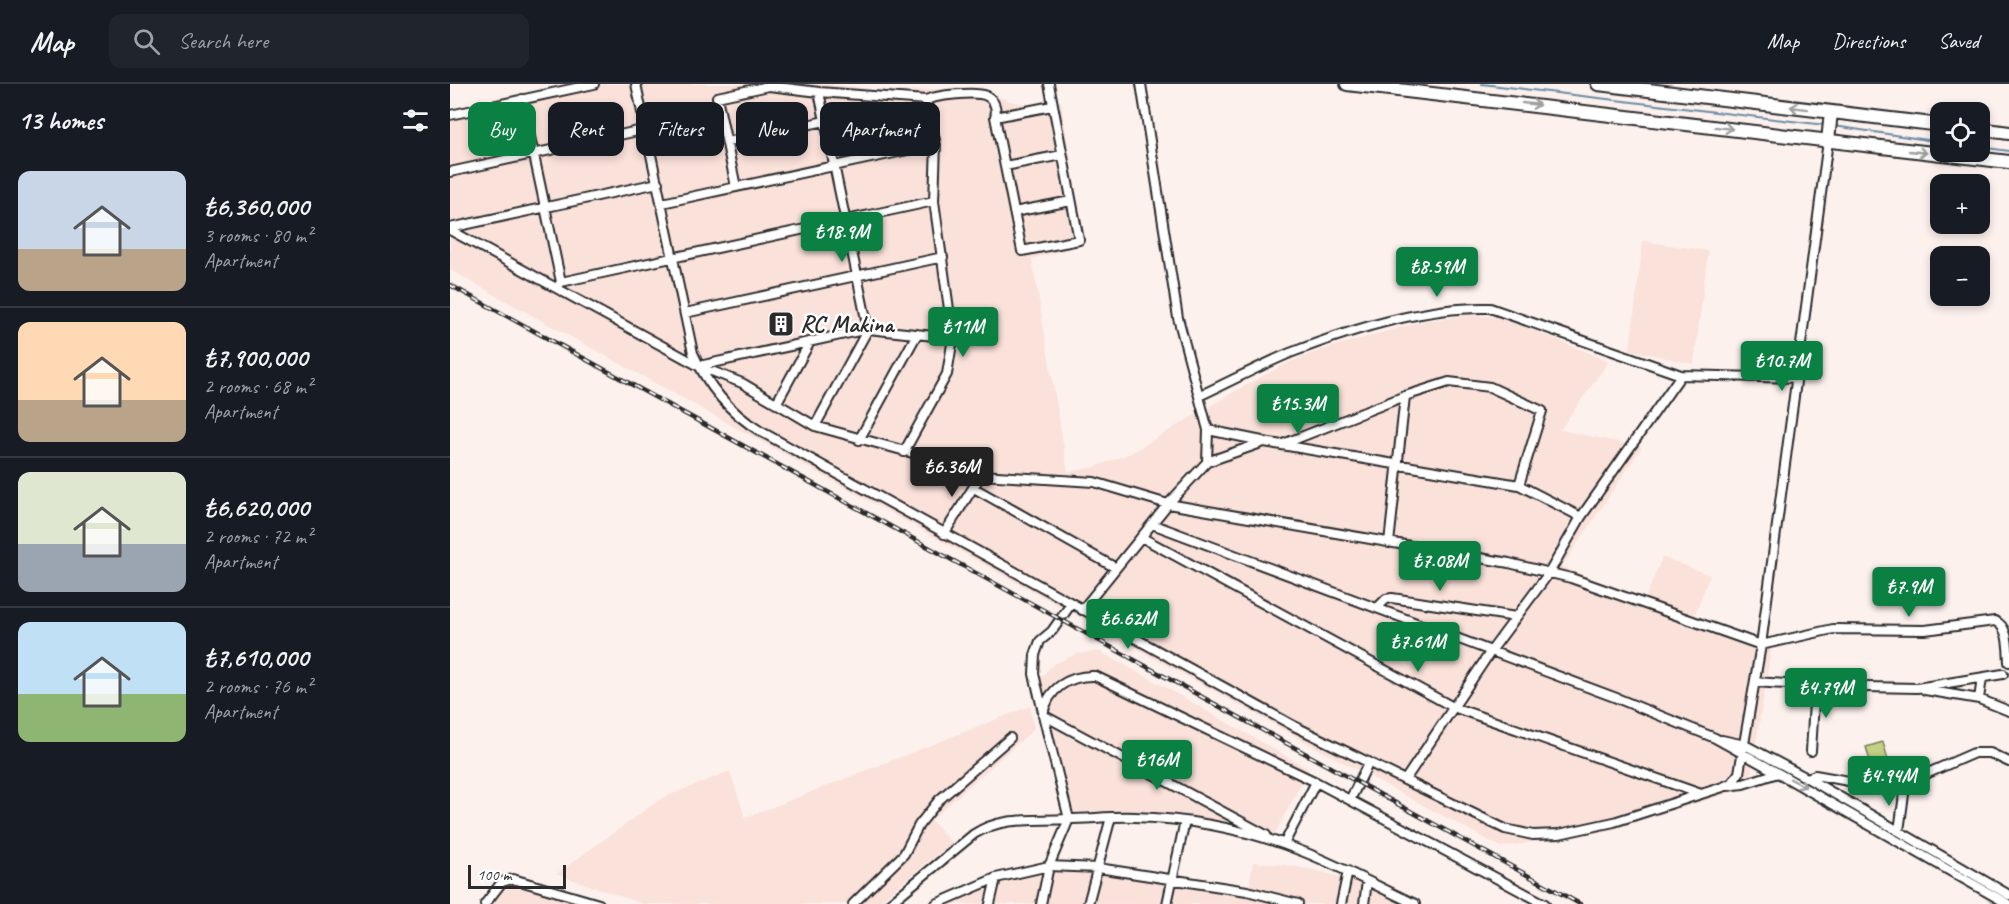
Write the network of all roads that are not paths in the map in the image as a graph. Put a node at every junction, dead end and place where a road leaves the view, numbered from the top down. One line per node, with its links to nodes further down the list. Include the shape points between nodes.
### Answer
1 (594, 84): 8 (street)
2 (636, 84): 11 (street)
3 (1049, 84): 13 (street)
4 (1142, 84): 56 (street, via 1178,318)
5 (1347, 84): 18 (main road, one-way to 18, via 1543,106)
6 (1598, 84): 18 (main road, one-way to 6)
7 (819, 92): 9 (street); 12 (street); 22 (street, via 770,86 717,97)
8 (522, 99): 10 (street); 14 (street)
9 (926, 100): 15 (street, via 936,96 984,95 995,105)
10 (523, 102)
11 (640, 102)
12 (821, 102)
13 (1052, 106): 15 (street); 24 (street)
14 (450, 115)
15 (995, 117): 33 (street)
16 (820, 122): 22 (street)
17 (1930, 125): 18 (main road)
18 (1829, 126): 31 (main road, one-way to 31); 55 (street)
19 (1990, 130): 21 (main road)
20 (636, 131): 23 (street)
21 (2009, 133)
22 (727, 142): 36 (street)
23 (536, 154)
24 (1062, 155): 33 (street); 38 (street)
25 (525, 156): 34 (street)
26 (534, 156): 40 (street)
27 (652, 156): 35 (street)
28 (832, 156): 32 (street)
29 (880, 156): 32 (street)
30 (936, 156): 37 (street)
31 (2009, 162)
32 (834, 166): 36 (street); 42 (street)
33 (1005, 166): 41 (street)
34 (450, 172)
35 (658, 183): 39 (street); 40 (street)
36 (736, 187): 39 (street)
37 (934, 201): 42 (street); 45 (street)
38 (1071, 201): 41 (street); 41 (street, via 1079,240 1022,251)
39 (662, 203): 44 (street)
40 (545, 207): 43 (street); 47 (street)
41 (1014, 212)
42 (846, 220): 44 (street); 46 (street)
43 (450, 229): 47 (street)
44 (674, 258): 47 (street); 48 (street)
45 (943, 258): 46 (street); 51 (street)
46 (857, 276): 48 (street); 49 (street)
47 (559, 285): 53 (street)
48 (685, 313): 53 (street)
49 (868, 330): 50 (street); 52 (street); 59 (street)
50 (917, 334): 51 (street); 61 (street)
51 (953, 338): 64 (street, via 946,374)
52 (810, 342): 53 (street); 58 (street)
53 (699, 366): 58 (street, via 742,383); 73 (street, via 723,401 750,425)
54 (1681, 375): 55 (street); 56 (street, via 1490,308 1468,308 1420,314 1324,341); 71 (street)
55 (1797, 378): 82 (street)
56 (1199, 396): 60 (street)
57 (1405, 396): 63 (street); 66 (street); 68 (street, via 1449,382 1459,383 1490,387 1542,411)
58 (776, 404): 59 (street)
59 (815, 426): 61 (street)
60 (1208, 430): 62 (street); 65 (street)
61 (859, 440): 64 (street)
62 (1264, 442): 63 (street); 65 (street)
63 (1280, 444): 66 (street)
64 (904, 452): 67 (street)
65 (1207, 462): 70 (street)
66 (1399, 465): 68 (street); 75 (street)
67 (981, 475): 69 (street); 70 (street, via 1094,482)
68 (1519, 485): 71 (street)
69 (974, 488): 73 (street); 76 (street)
70 (1168, 504): 72 (street); 75 (street)
71 (1581, 517): 77 (street)
72 (1152, 524): 74 (street); 79 (street)
73 (944, 534): 78 (street)
74 (1141, 537): 76 (street); 91 (street)
75 (1389, 543): 77 (street)
76 (1116, 568): 80 (street)
77 (1549, 573): 81 (street); 82 (street)
78 (1071, 604): 80 (street); 93 (street, via 1040,641 1035,655 1034,674)
79 (1377, 608): 81 (street, via 1392,598); 83 (street)
80 (1082, 609): 99 (street, via 1294,726)
81 (1516, 617): 83 (street)
82 (1761, 645): 84 (street, via 1833,629 1924,630 1995,621 2007,631); 87 (street)
83 (1491, 651): 91 (street); 95 (street)
84 (2009, 662)
85 (2003, 674): 86 (street)
86 (1982, 678): 89 (street); 90 (street)
87 (1755, 682): 88 (street); 96 (street)
88 (1815, 686): 89 (street); 97 (street)
89 (1917, 688): 90 (street)
90 (1979, 699): 92 (street)
91 (1453, 707): 103 (street); 107 (street)
92 (2009, 711)
93 (1043, 714): 104 (street, via 1048,698 1061,685 1077,677 1095,676); 110 (street); 113 (street)
94 (1010, 738): 123 (street, via 939,800 919,825 904,854)
95 (1715, 738): 96 (street); 98 (street)
96 (1745, 745): 98 (street); 102 (street)
97 (1811, 751)
98 (1743, 755): 101 (street); 105 (street, via 1738,776)
99 (1369, 762): 103 (street); 108 (street)
100 (2009, 762): 106 (street, via 1990,753 1974,753)
101 (1778, 773): 105 (street); 135 (street, one-way to 135)
102 (1807, 778): 106 (street, via 1815,775); 112 (street)
103 (1406, 780): 107 (street, via 1505,828 1533,835 1559,834 1614,822)
104 (1316, 782): 108 (street); 113 (street)
105 (1723, 787): 107 (street)
106 (1905, 787): 112 (street)
107 (1701, 794)
108 (1350, 800): 134 (street)
109 (1111, 817): 110 (street); 111 (street); 115 (street)
110 (1069, 819): 114 (street); 124 (street, via 1006,821 986,827)
111 (1185, 821): 113 (street); 118 (street)
112 (1899, 831): 120 (street)
113 (1284, 844): 116 (street)
114 (1049, 866): 115 (street); 117 (street); 127 (street)
115 (1098, 868): 118 (street); 128 (street)
116 (1348, 872): 119 (street); 131 (street)
117 (996, 878): 125 (street); 126 (street)
118 (1172, 880): 129 (street); 130 (street, via 1247,891)
119 (1367, 881): 132 (street); 133 (street)
120 (2009, 895)
121 (485, 904): 122 (street, via 502,882 513,879)
122 (599, 904)
123 (853, 904)
124 (889, 904)
125 (936, 904)
126 (990, 904)
127 (1041, 904)
128 (1088, 904)
129 (1167, 904)
130 (1298, 904)
131 (1341, 904)
132 (1364, 904)
133 (1415, 904)
134 (1545, 904)
135 (2008, 904)

